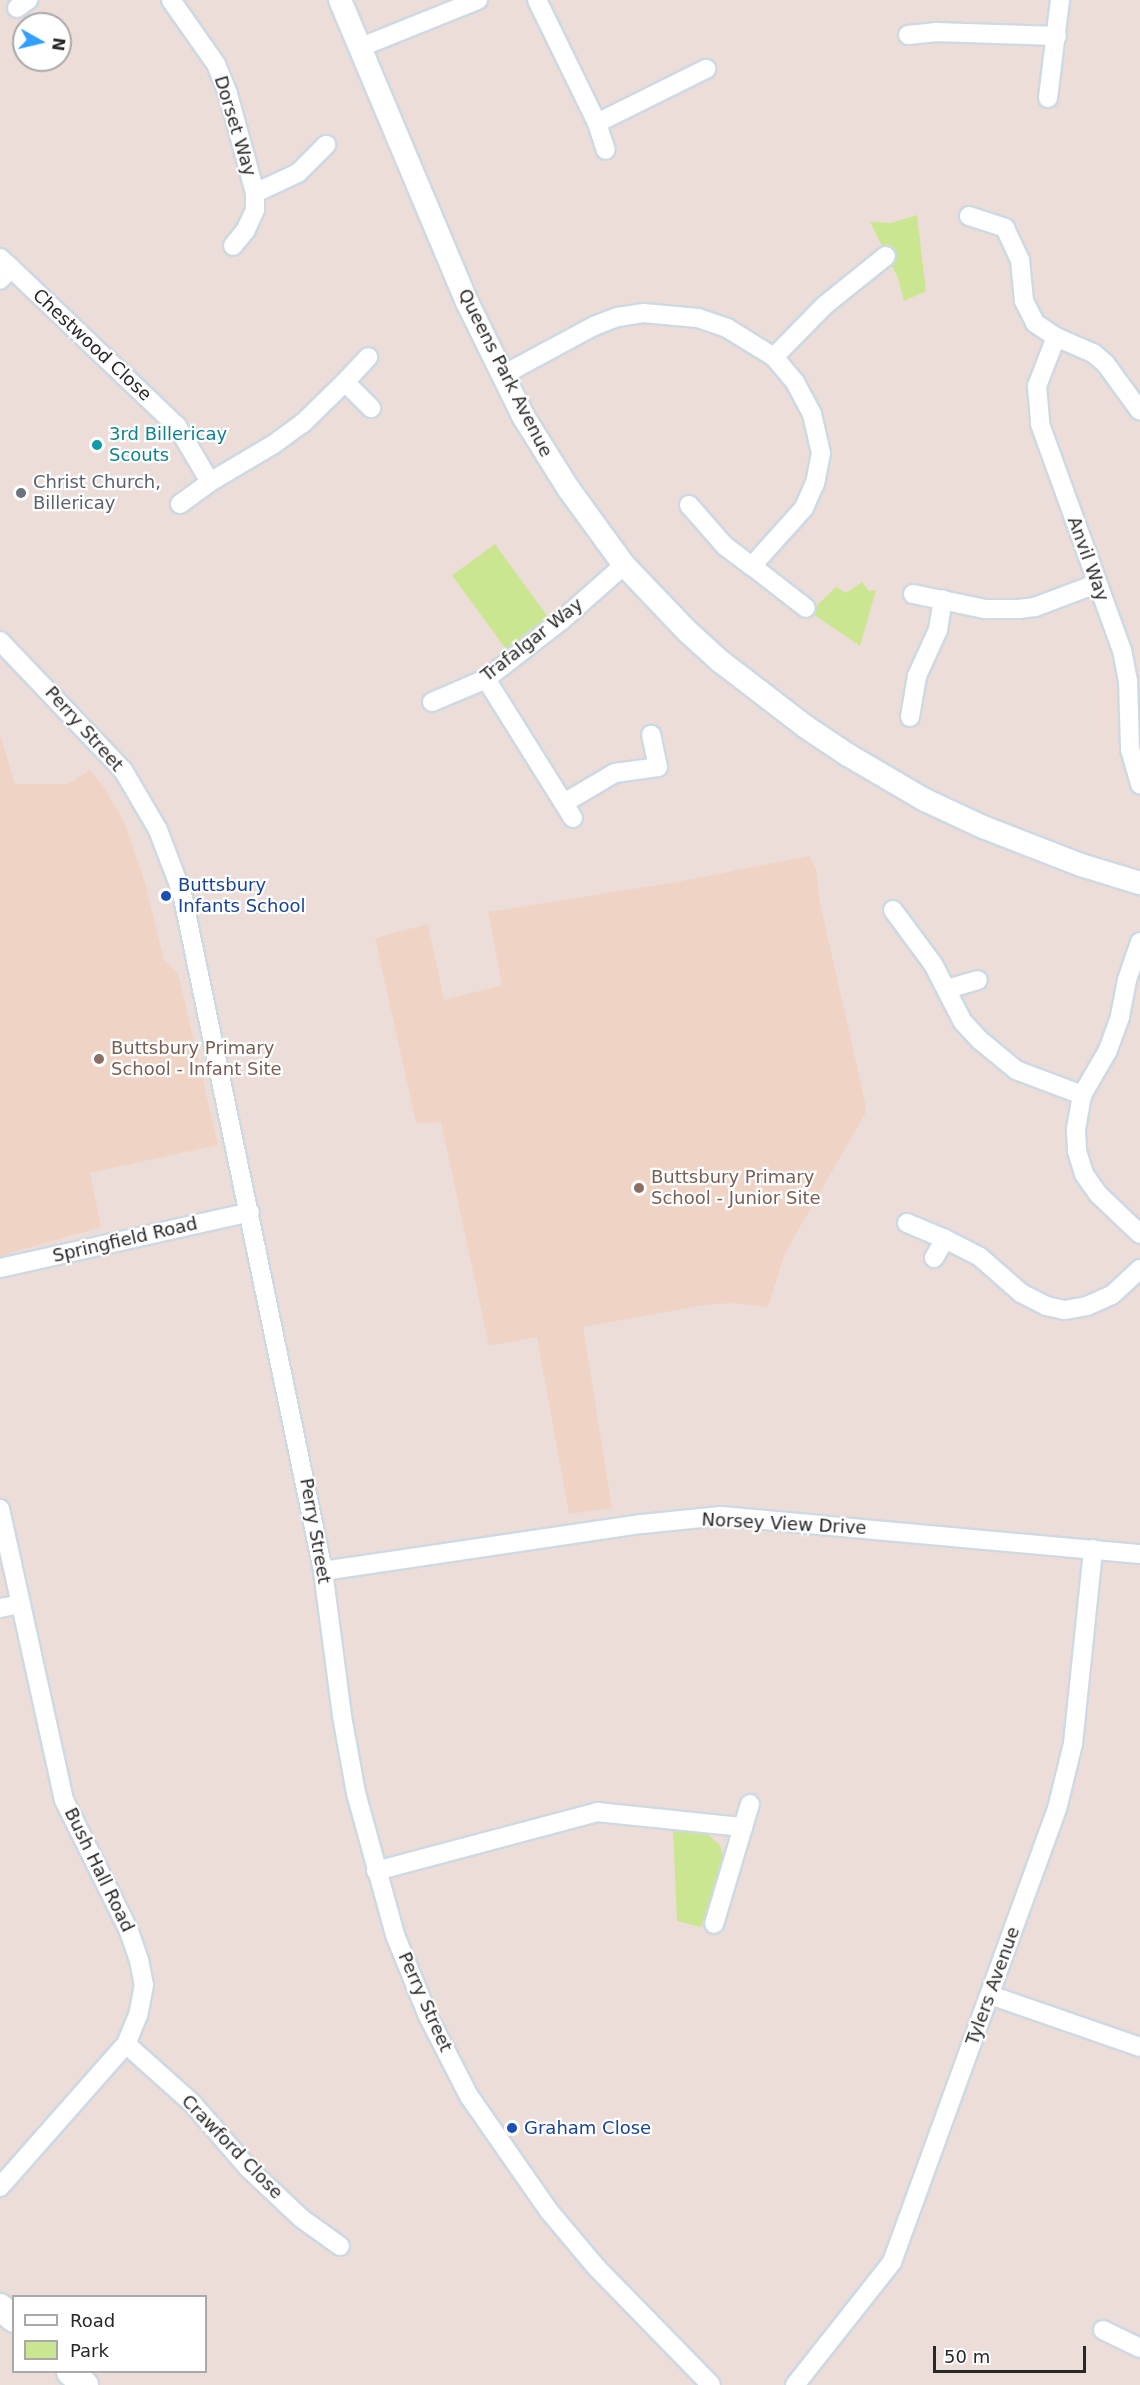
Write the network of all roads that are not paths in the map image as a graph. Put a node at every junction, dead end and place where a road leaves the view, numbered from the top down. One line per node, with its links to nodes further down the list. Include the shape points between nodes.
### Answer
1 (171, 0): 14 (street, Dorset Way, via 216,64)
2 (340, 0): 8 (street, Queens Park Avenue)
3 (478, 0): 8 (street)
4 (537, 0): 11 (street)
5 (1060, 0): 7 (street)
6 (908, 35): 7 (street, via 935,32)
7 (1057, 36): 10 (street)
8 (361, 47): 22 (street, Queens Park Avenue, via 436,231)
9 (706, 69): 11 (street)
10 (1048, 98)
11 (597, 123): 13 (street)
12 (326, 145): 14 (street, Dorset Way, via 298,173)
13 (606, 150)
14 (255, 193): 16 (street, Dorset Way, via 255,210)
15 (969, 216): 19 (street, via 1005,228 1020,260 1024,301 1035,323)
16 (233, 246)
17 (886, 256): 21 (street, via 825,305)
18 (4, 269): 26 (street, Chestwood Close, via 177,426)
19 (1056, 338): 25 (street, via 1093,353 1105,363); 31 (street, Anvil Way, via 1037,386 1040,424)
20 (368, 357): 23 (street)
21 (774, 357): 22 (street, via 727,328 698,318 643,313 594,326); 30 (street, via 795,382 812,414 821,453 815,483 804,508)
22 (503, 375): 29 (street, Queens Park Avenue, via 543,451)
23 (345, 382): 24 (street); 26 (street, via 303,423)
24 (371, 408)
25 (1140, 411)
26 (210, 482): 27 (street)
27 (180, 504)
28 (689, 505): 30 (street, via 725,546)
29 (624, 565): 36 (street, Trafalgar Way); 41 (street, Queens Park Avenue, via 720,661 848,755 925,800 983,827)
30 (752, 566): 34 (street)
31 (1096, 584): 33 (street, via 1035,607 1019,609 985,609); 40 (street, Anvil Way, via 1122,650 1128,680 1130,749)
32 (913, 594): 33 (street)
33 (943, 599): 38 (street, via 938,630 917,676)
34 (806, 608)
35 (0, 641): 47 (street, Perry Street, via 123,770 158,830 182,893)
36 (486, 679): 37 (street, Trafalgar Way); 39 (street, via 568,811 615,773 658,767)
37 (432, 702)
38 (910, 717)
39 (651, 735)
40 (1140, 785)
41 (1140, 883)
42 (893, 910): 45 (street)
43 (1140, 942): 46 (street, via 1113,1034)
44 (978, 980): 45 (street)
45 (947, 989): 46 (street, via 963,1022 1016,1070)
46 (1082, 1095): 49 (street, via 1076,1130 1084,1174 1098,1194)
47 (250, 1212): 52 (street, Springfield Road); 57 (street, Perry Street)
48 (907, 1223): 50 (street)
49 (1140, 1234)
50 (945, 1239): 51 (street); 53 (street, via 980,1257 1021,1293 1046,1306 1065,1310 1112,1295)
51 (934, 1258)
52 (0, 1268)
53 (1140, 1269)
54 (0, 1509): 58 (street, Bush Hall Road)
55 (1093, 1549): 56 (street, Norsey View Drive); 57 (street, Norsey View Drive, via 721,1516); 64 (street, Tylers Avenue, via 1073,1744 1057,1809)
56 (1140, 1554)
57 (323, 1571): 62 (street, Perry Street, via 342,1716)
58 (21, 1604): 59 (street); 65 (street, Bush Hall Road, via 64,1800 129,1931 139,1960 144,1985 138,2015)
59 (0, 1608)
60 (750, 1804): 61 (street)
61 (743, 1827): 62 (street, via 597,1812); 63 (street)
62 (376, 1871): 75 (street, Perry Street, via 395,1935 424,2006 469,2096 549,2211 590,2260)
63 (714, 1924)
64 (990, 1995): 66 (street); 76 (street, Tylers Avenue, via 892,2262)
65 (126, 2044): 67 (street, Bush Hall Road); 68 (street, Crawford Close, via 193,2104 256,2175 301,2218)
66 (1140, 2047)
67 (0, 2187)
68 (340, 2246)
69 (0, 2307): 70 (main road)
70 (12, 2317)
71 (1103, 2330): 72 (street)
72 (1140, 2348)
73 (71, 2373): 74 (main road)
74 (85, 2385)
75 (711, 2385)
76 (795, 2385)

